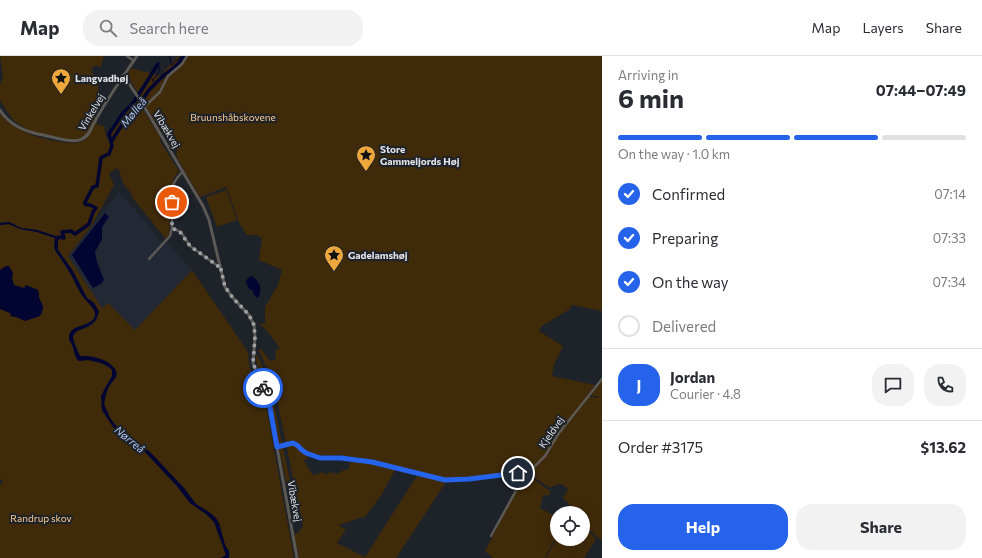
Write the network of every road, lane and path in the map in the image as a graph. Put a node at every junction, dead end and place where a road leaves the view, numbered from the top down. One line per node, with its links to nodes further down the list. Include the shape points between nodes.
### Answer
1 (127, 56): 4 (street)
2 (137, 56): 4 (street, Vinkelvej)
3 (187, 56): 6 (street, via 168,76 160,92)
4 (134, 61): 5 (street, Vinkelvej)
5 (123, 75): 6 (street, Vibækvej); 7 (street, Vinkelvej, via 89,133 78,141 26,131 13,124)
6 (144, 107): 8 (street, Vibækvej)
7 (0, 110)
8 (183, 172): 9 (street, via 173,185); 11 (street, Vibækvej, via 209,220)
9 (172, 228): 10 (street, via 170,236); 11 (street, via 180,232 190,246)
10 (149, 259)
11 (220, 265): 13 (street, Vibækvej, via 225,287 249,315 254,325 253,363 269,402)
12 (602, 379): 14 (street, Kjeldvej, via 544,456)
13 (277, 447): 14 (street, via 293,443 306,453 320,458 372,462 445,480); 16 (street, Vibækvej)
14 (528, 472): 15 (street, Kjeldvej, via 518,484)
15 (491, 536)
16 (297, 558)

